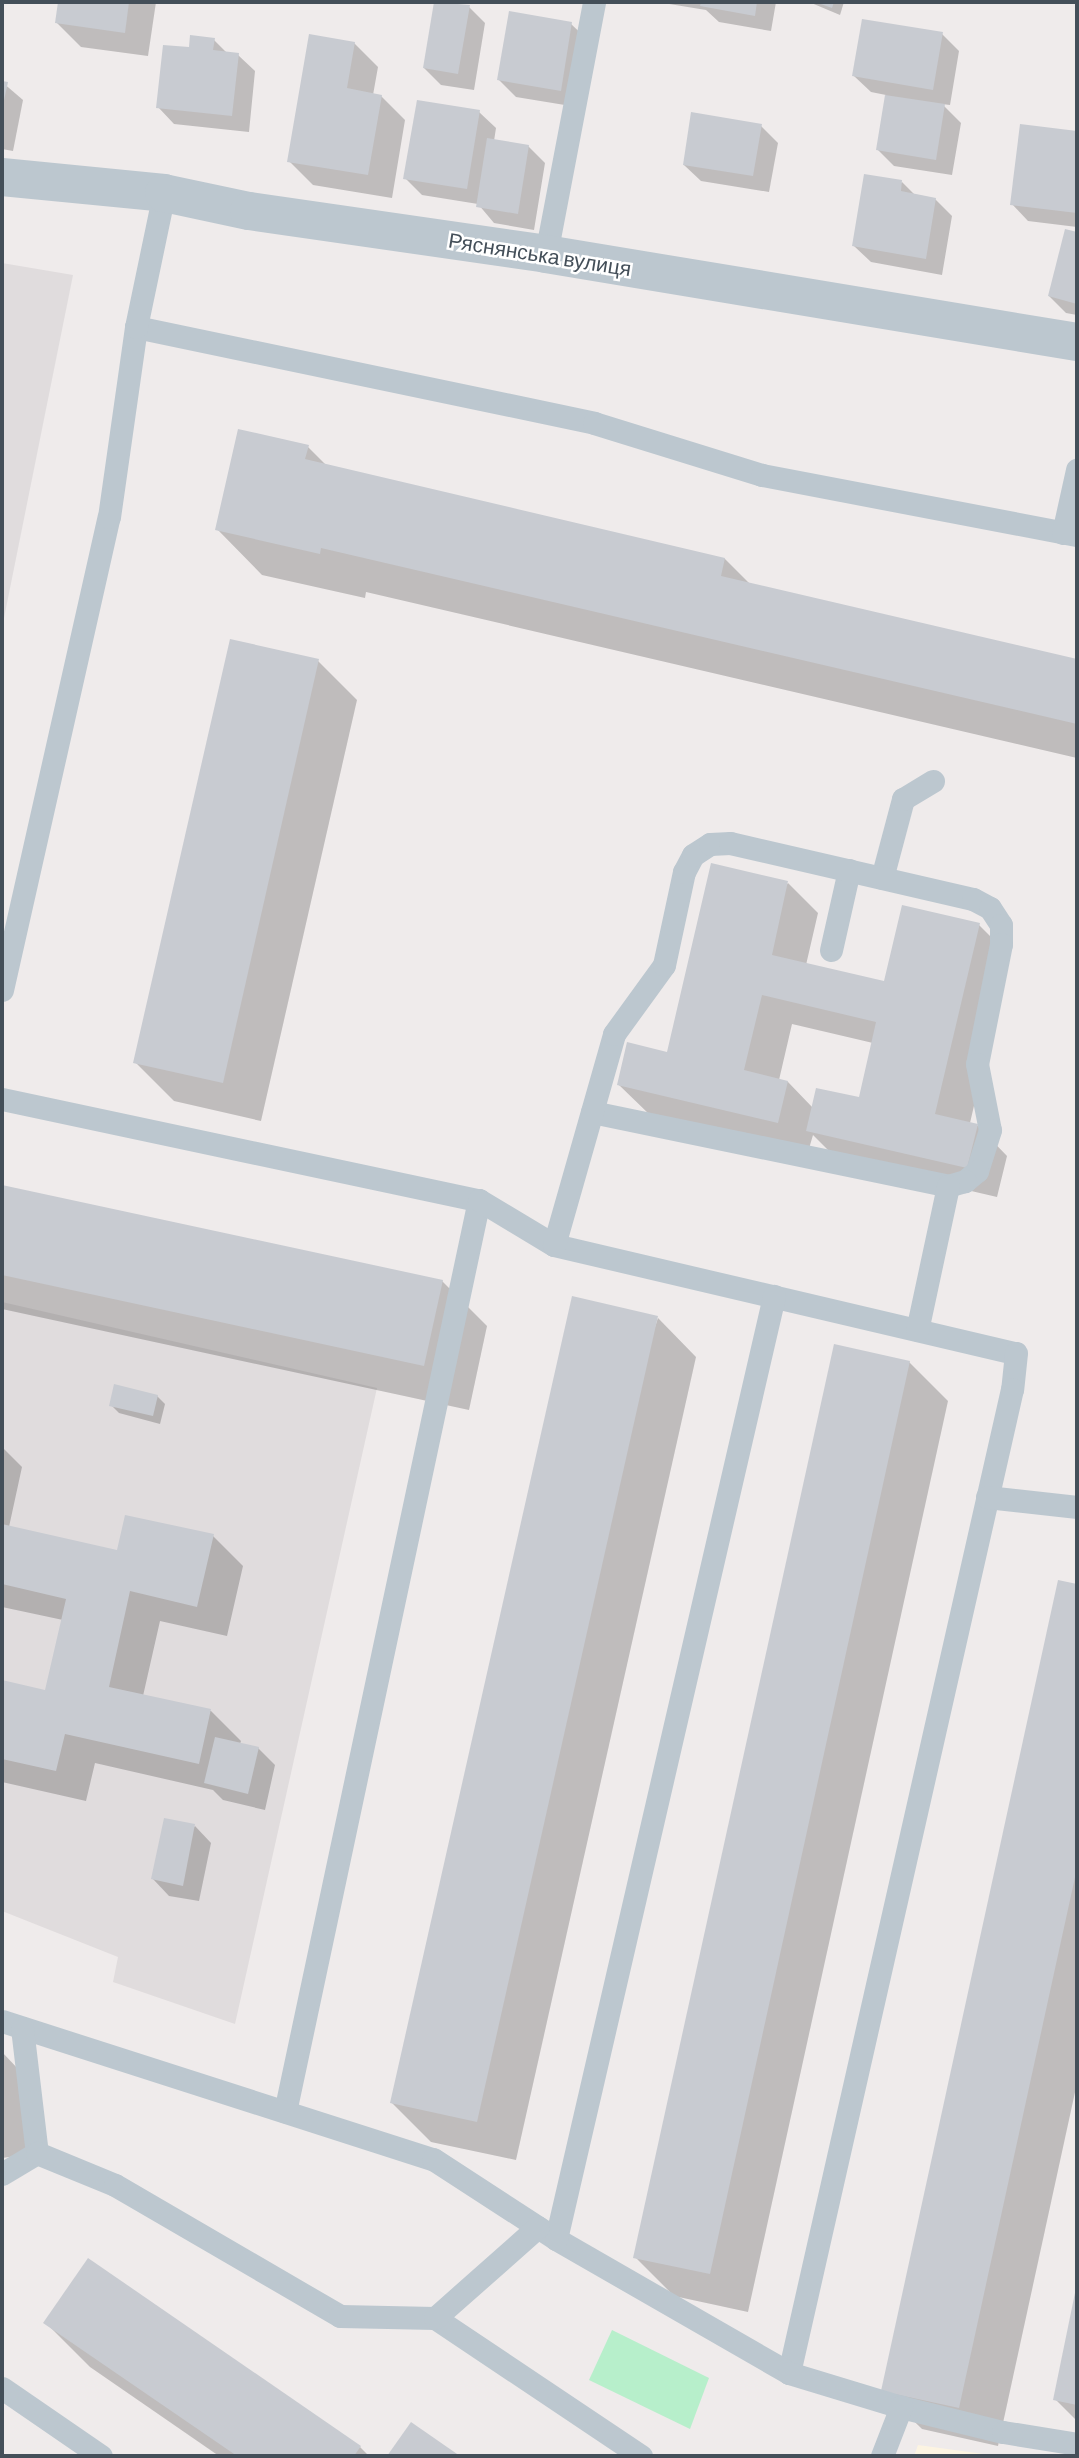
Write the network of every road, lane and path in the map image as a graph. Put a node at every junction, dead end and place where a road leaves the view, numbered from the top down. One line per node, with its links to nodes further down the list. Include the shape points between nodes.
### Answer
1 (594, 2): 4 (lane)
2 (2, 177): 3 (street, Ряснянська вулиця)
3 (163, 193): 4 (street, Ряснянська вулиця, via 249,211); 5 (lane)
4 (546, 254): 6 (street, Ряснянська вулиця)
5 (136, 327): 8 (lane, via 594,423 762,475); 13 (lane, via 109,517)
6 (1077, 342)
7 (1077, 470): 8 (lane)
8 (1070, 534)
9 (933, 781): 11 (lane, via 903,799)
10 (849, 870): 11 (lane); 12 (lane); 15 (lane, via 730,843 710,844 693,855 684,872 664,965 614,1034)
11 (882, 878): 16 (lane, via 973,899 990,908 1000,925 1002,944 977,1064 990,1130 977,1171)
12 (831, 950)
13 (2, 990)
14 (2, 1099): 17 (lane)
15 (592, 1112): 16 (lane); 18 (lane)
16 (948, 1186): 20 (lane)
17 (479, 1200): 18 (lane); 24 (lane)
18 (554, 1245): 19 (lane)
19 (774, 1296): 20 (lane); 27 (lane)
20 (917, 1330): 21 (lane, via 1016,1353)
21 (987, 1497): 22 (lane); 29 (lane)
22 (1077, 1507)
23 (12, 2024): 24 (lane); 25 (lane)
24 (285, 2112): 27 (lane, via 433,2159)
25 (37, 2153): 26 (lane); 28 (lane, via 115,2185 340,2316)
26 (2, 2174)
27 (547, 2233): 28 (lane); 29 (lane)
28 (435, 2318): 34 (lane)
29 (789, 2374): 31 (lane)
30 (2, 2388): 33 (lane)
31 (901, 2407): 32 (lane); 35 (lane)
32 (1077, 2444)
33 (101, 2456)
34 (641, 2456)
35 (882, 2456)

